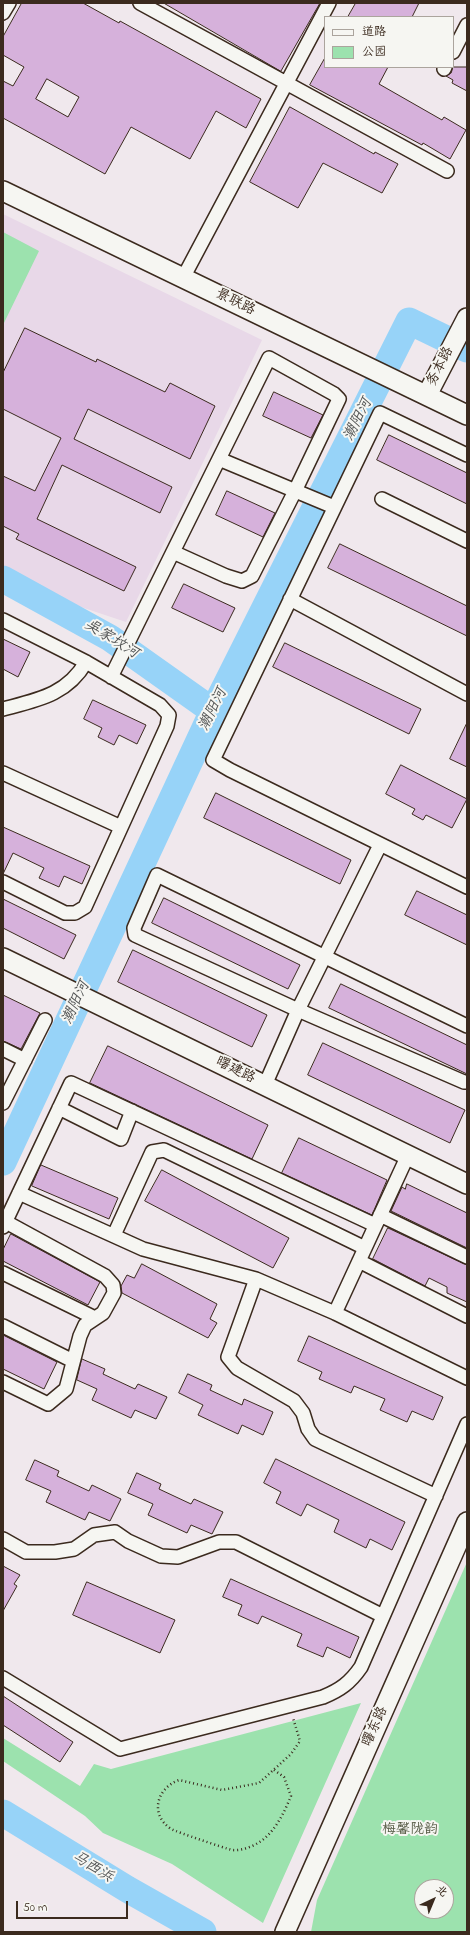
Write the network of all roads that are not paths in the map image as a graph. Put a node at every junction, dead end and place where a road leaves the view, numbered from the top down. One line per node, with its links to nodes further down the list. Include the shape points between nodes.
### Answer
1 (8, 3): 4 (street)
2 (140, 3): 7 (street)
3 (329, 3): 7 (street)
4 (3, 13)
5 (467, 25): 6 (street)
6 (454, 50)
7 (287, 83): 8 (street); 10 (street)
8 (447, 171)
9 (3, 190): 10 (street, 景联路)
10 (183, 278): 12 (street, 景联路)
11 (465, 322): 12 (street, 务本路)
12 (427, 396): 13 (street, 景联路)
13 (467, 415)
14 (467, 455): 18 (street, via 380,413)
15 (219, 458): 16 (street); 16 (street, via 269,358 339,399); 20 (street)
16 (298, 492): 18 (street); 20 (street, via 252,576 242,580 226,576)
17 (382, 499): 19 (street)
18 (334, 507): 21 (street)
19 (467, 540)
20 (173, 552): 24 (street)
21 (290, 599): 25 (street); 29 (street, via 213,760)
22 (3, 620): 23 (street)
23 (86, 662): 24 (street); 26 (street, via 64,688 48,696)
24 (111, 676): 28 (street, via 160,705 169,715 167,726)
25 (467, 694)
26 (3, 710)
27 (3, 773): 28 (street)
28 (121, 827): 30 (street, via 85,907 75,913 65,913)
29 (380, 845): 31 (street); 32 (street)
30 (3, 882)
31 (467, 887)
32 (324, 957): 34 (street); 34 (street, via 157,875 134,928 135,935); 36 (street)
33 (3, 958): 41 (street, 曙建路)
34 (298, 1010): 39 (street); 41 (street)
35 (45, 1020): 38 (street)
36 (467, 1026)
37 (3, 1049): 38 (street)
38 (25, 1060): 40 (street)
39 (467, 1082)
40 (7, 1085): 42 (street)
41 (265, 1085): 45 (street, 曙建路)
42 (3, 1104)
43 (59, 1108): 44 (street, via 71,1083); 44 (street, via 121,1139); 47 (street)
44 (132, 1112): 48 (street)
45 (408, 1155): 46 (street, 曙建路); 48 (street)
46 (467, 1184)
47 (19, 1193): 49 (street); 50 (street)
48 (378, 1220): 51 (street); 52 (street)
49 (4, 1224): 58 (street, via 105,1276 113,1285 114,1293 103,1313)
50 (114, 1236): 51 (street, via 152,1152 164,1150); 55 (street, via 143,1249)
51 (365, 1248): 53 (street)
52 (467, 1257)
53 (359, 1261): 56 (street); 57 (street)
54 (3, 1273): 58 (street)
55 (256, 1279): 56 (street); 65 (street, via 228,1357 237,1368 294,1400 304,1413 308,1429 315,1440)
56 (335, 1313): 61 (street)
57 (467, 1316)
58 (95, 1318): 60 (street, via 85,1325)
59 (3, 1326): 60 (street)
60 (73, 1361): 62 (street, via 66,1389 48,1404)
61 (467, 1378)
62 (3, 1382)
63 (467, 1424): 64 (street)
64 (461, 1452): 65 (street)
65 (436, 1496): 68 (street)
66 (467, 1522): 70 (street, 曙东路)
67 (3, 1539): 68 (street, via 26,1552 55,1552 74,1549 94,1535 115,1532 162,1556 178,1558 219,1542 236,1542)
68 (383, 1616): 69 (street, via 361,1667 352,1681 340,1690 323,1697 120,1749)
69 (3, 1678)
70 (285, 1932)

